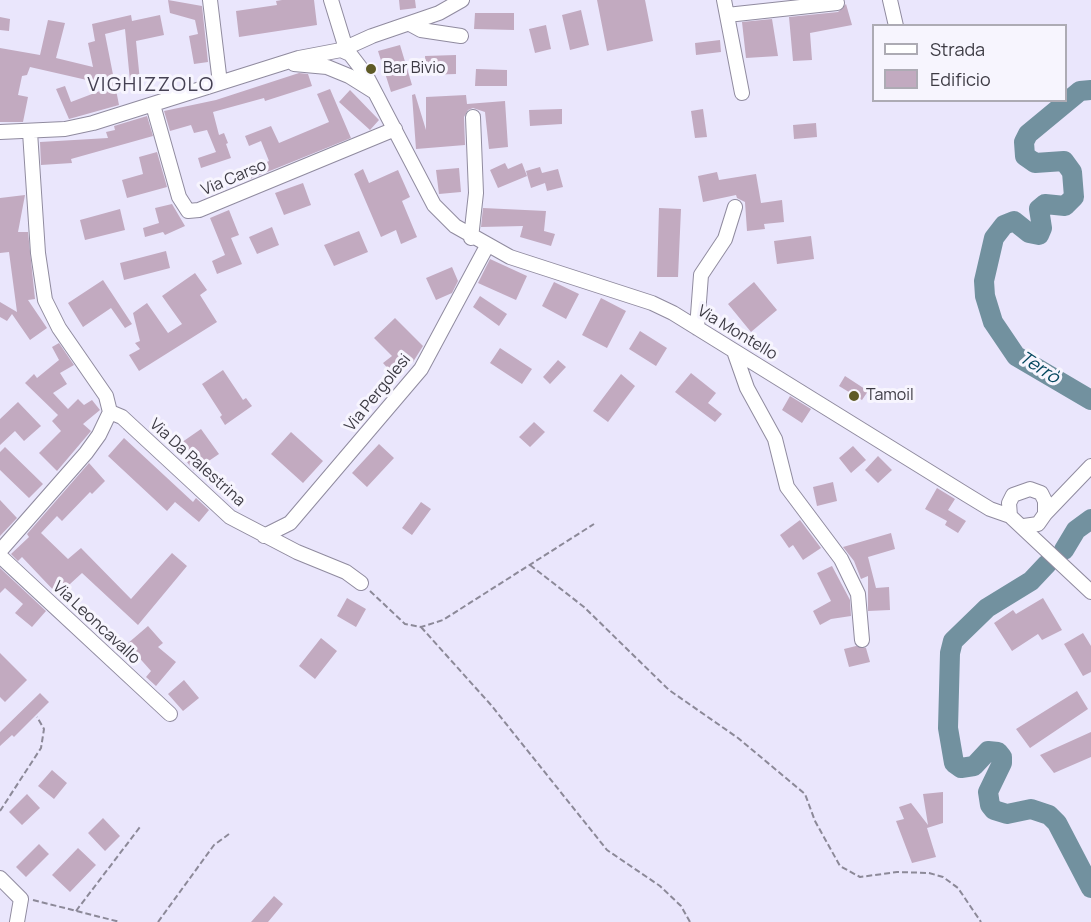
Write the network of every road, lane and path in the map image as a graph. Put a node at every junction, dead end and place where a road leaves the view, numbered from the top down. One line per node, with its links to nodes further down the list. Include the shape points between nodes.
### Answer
1 (210, 0): 14 (street)
2 (331, 0): 11 (street)
3 (462, 0): 8 (street)
4 (724, 0): 7 (street)
5 (890, 0): 9 (street)
6 (837, 3): 7 (street)
7 (727, 15): 15 (street)
8 (411, 24): 10 (street, via 422,30); 11 (street)
9 (896, 24)
10 (461, 36)
11 (344, 50): 12 (street, Via Montello); 13 (street, via 329,59); 13 (street, via 351,67); 16 (street, Via Montello)
12 (280, 65): 13 (street, Via Montello, via 310,65); 14 (street, Via Montello)
13 (337, 71): 16 (street, Via Montello)
14 (220, 83): 17 (street, Via Montello)
15 (742, 93)
16 (376, 94): 19 (street, Via Montello)
17 (153, 105): 19 (street, Via Carso, via 179,197 188,211 199,210); 21 (street, Via Montello, via 93,123)
18 (472, 117): 23 (street, via 476,193)
19 (395, 129): 23 (street, Via Montello, via 434,205)
20 (0, 132): 21 (street, Via Montello)
21 (30, 132): 27 (street, via 45,300 106,396)
22 (735, 207): 25 (street, via 725,239 700,275)
23 (471, 238): 24 (street, Via Montello)
24 (487, 246): 25 (street, Via Montello, via 652,303); 37 (street, Via Pergolesi, via 421,369 290,523)
25 (697, 328): 26 (street, Via Montello)
26 (734, 351): 31 (street, Via Montello); 44 (street, via 747,388 775,439 787,487 841,559 858,594)
27 (110, 412): 37 (street, Via Da Palestrina, via 123,417 231,517); 39 (street, via 86,453)
28 (1091, 466): 29 (street)
29 (1073, 486): 30 (street); 34 (street)
30 (1041, 493): 32 (street, via 1023,489); 34 (street, via 1045,501)
31 (967, 495): 32 (street, Via Montello, via 993,502); 33 (street, Via Montello)
32 (1010, 499): 33 (street)
33 (1010, 516): 36 (street, Via Montello)
34 (1043, 518): 36 (street, via 1033,526); 38 (street)
35 (594, 524): 40 (path)
36 (1024, 526): 38 (street, Via Montello)
37 (264, 537): 41 (street, Via Da Palestrina, via 346,572)
38 (1043, 549): 42 (street, Via Montello)
39 (0, 553): 45 (street, Via Leoncavallo)
40 (530, 565): 43 (path, via 443,620); 57 (path, via 584,607 669,690 738,738 805,794 840,866 861,878 897,872 943,877 958,888)
41 (361, 583): 43 (path, via 405,624)
42 (1091, 592)
43 (421, 627): 56 (path, via 491,705 608,850 660,886 681,906)
44 (862, 640)
45 (170, 714)
46 (37, 717): 47 (path, via 44,729 41,748)
47 (0, 811)
48 (140, 826): 52 (path)
49 (229, 834): 55 (path, via 214,845)
50 (0, 878): 51 (street)
51 (21, 899): 52 (path); 53 (street)
52 (76, 911): 54 (path)
53 (17, 922)
54 (120, 922)
55 (158, 922)
56 (690, 922)
57 (981, 922)

